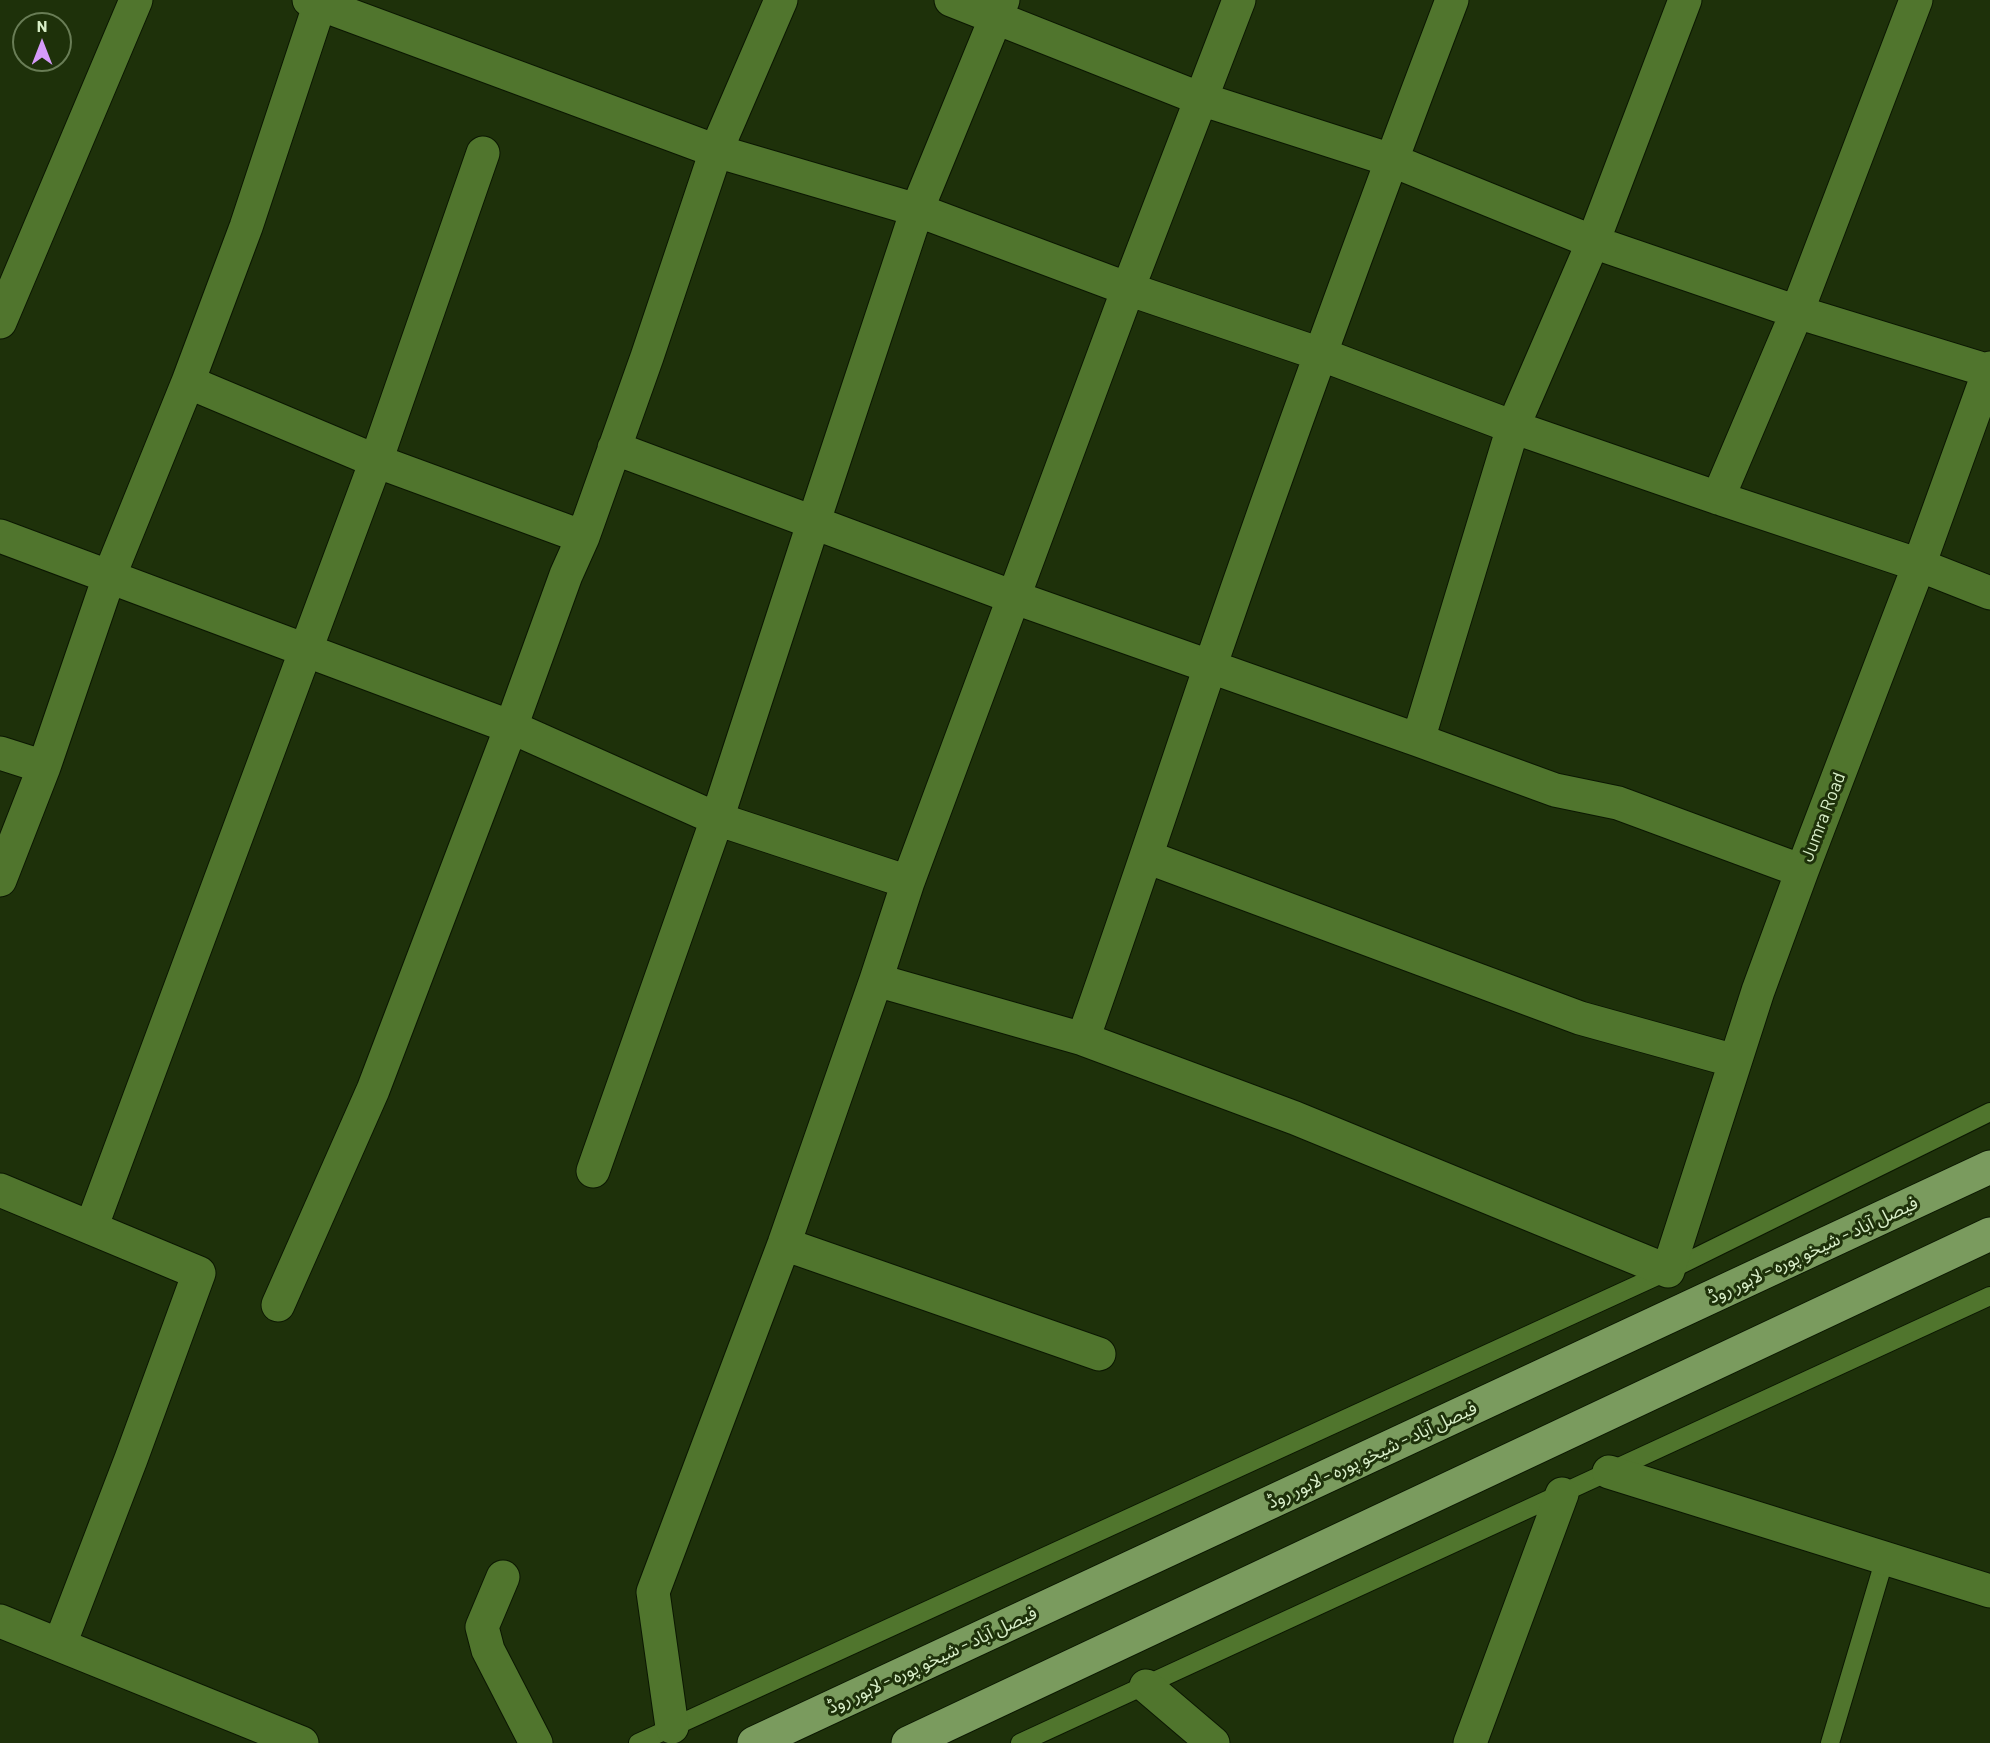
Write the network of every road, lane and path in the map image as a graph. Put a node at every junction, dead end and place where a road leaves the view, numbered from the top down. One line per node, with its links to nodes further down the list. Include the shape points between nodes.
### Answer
1 (136, 0): 18 (street)
2 (781, 0): 11 (street)
3 (951, 0): 9 (street)
4 (1239, 0): 10 (street)
5 (1452, 0): 13 (street)
6 (1685, 0): 15 (street)
7 (1916, 0): 17 (street)
8 (316, 2): 11 (street); 21 (street, via 246,227)
9 (999, 9): 10 (street); 14 (street)
10 (1201, 99): 13 (street); 16 (street)
11 (716, 152): 14 (street); 23 (street)
12 (483, 153): 24 (street)
13 (1391, 160): 15 (street); 19 (street)
14 (917, 210): 16 (street); 26 (street)
15 (1593, 242): 17 (street); 22 (street)
16 (1128, 289): 19 (street); 32 (street)
17 (1797, 312): 20 (street); 25 (street)
18 (1, 318)
19 (1320, 354): 22 (street); 34 (street)
20 (1989, 370): 29 (street, Jumra Road)
21 (188, 382): 24 (street); 30 (street)
22 (1513, 427): 25 (street); 36 (street)
23 (614, 448): 26 (street); 28 (street)
24 (376, 460): 28 (street); 33 (street)
25 (1718, 498): 29 (street)
26 (813, 524): 32 (street); 39 (street)
27 (0, 536): 30 (street)
28 (584, 537): 35 (street, via 566,575)
29 (1919, 565): 31 (street); 41 (street, Jumra Road)
30 (109, 577): 33 (street); 38 (street)
31 (1990, 593)
32 (1013, 597): 34 (street); 43 (street)
33 (306, 650): 35 (street); 51 (street)
34 (1210, 666): 36 (street); 40 (street)
35 (511, 727): 39 (street); 56 (street, via 373,1090)
36 (1418, 740): 41 (street, via 1555,790 1618,803)
37 (0, 753): 38 (street)
38 (44, 768): 42 (street)
39 (717, 819): 43 (street); 49 (street)
40 (1147, 857): 45 (street); 46 (street, via 1580,1018)
41 (1802, 871): 46 (street, Jumra Road)
42 (0, 880)
43 (908, 882): 44 (street)
44 (876, 980): 45 (street); 53 (street)
45 (1083, 1039): 54 (street, via 1295,1118)
46 (1735, 1061): 54 (street, Jumra Road)
47 (1990, 1112): 54 (lane)
48 (1990, 1167): 70 (highway, فیصل آباد - شیخو پورہ - لاہور روڈ)
49 (593, 1171)
50 (0, 1190): 51 (street)
51 (91, 1228): 64 (street, via 199,1273)
52 (1990, 1234): 71 (highway)
53 (784, 1244): 57 (street); 66 (street, via 654,1592)
54 (1668, 1270): 66 (lane)
55 (1990, 1296): 58 (lane)
56 (278, 1305)
57 (1099, 1354)
58 (1609, 1472): 59 (lane); 60 (street)
59 (1562, 1494): 65 (lane); 74 (street)
60 (1885, 1558): 62 (street); 75 (lane)
61 (503, 1577): 68 (street, via 483,1628 488,1650)
62 (1990, 1591)
63 (0, 1621): 64 (street)
64 (60, 1644): 67 (street)
65 (1146, 1686): 72 (lane); 73 (street)
66 (672, 1726): 69 (lane)
67 (302, 1743)
68 (536, 1743)
69 (638, 1743)
70 (754, 1743)
71 (908, 1743)
72 (1020, 1743)
73 (1213, 1743)
74 (1470, 1743)
75 (1830, 1743)

